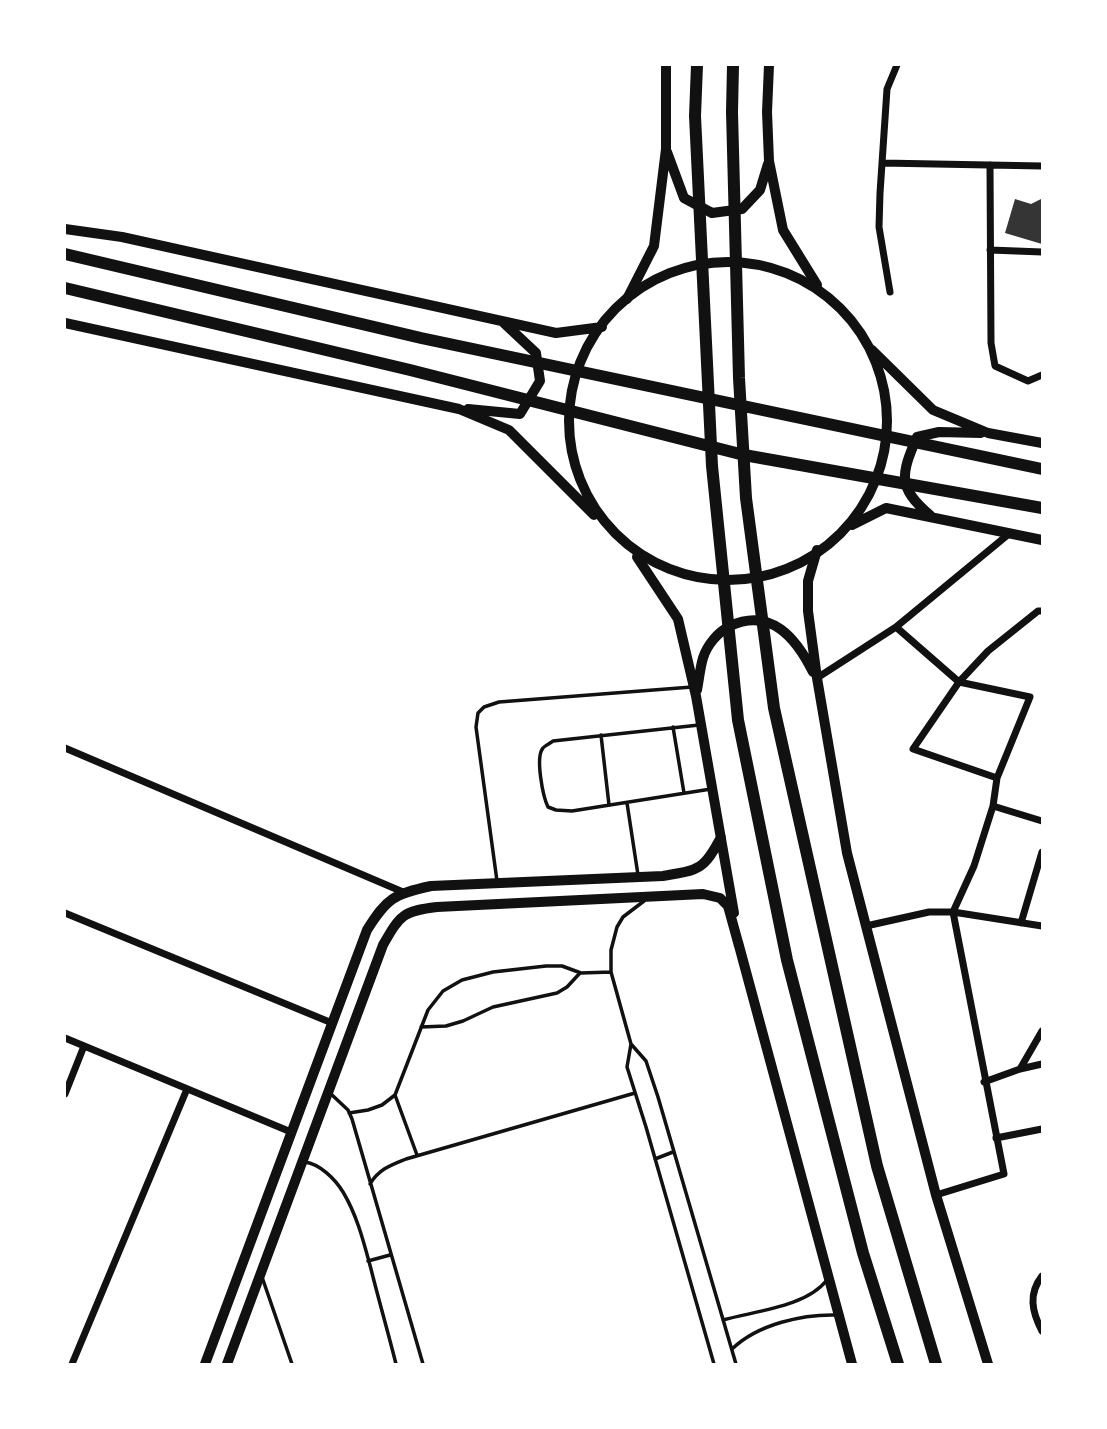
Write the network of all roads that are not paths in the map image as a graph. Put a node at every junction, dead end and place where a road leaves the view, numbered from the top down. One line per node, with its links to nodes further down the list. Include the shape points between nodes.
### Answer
1 (666, 65): 6 (main road)
2 (697, 65): 108 (highway, via 695,116 712,466 738,720 787,960 863,1253)
3 (733, 65): 109 (highway, via 746,498 774,708 877,1166)
4 (769, 65): 7 (main road)
5 (897, 65): 8 (street, via 887,89)
6 (666, 149): 7 (main road, via 684,198 712,213 742,209 760,190); 18 (main road, via 654,246)
7 (769, 161): 15 (main road, via 783,230)
8 (882, 163): 9 (street); 17 (street, via 879,227)
9 (990, 165): 10 (street); 12 (street)
10 (1042, 166)
11 (65, 227): 19 (main road)
12 (990, 250): 13 (street); 23 (street, via 995,366 1028,381)
13 (1042, 252)
14 (65, 254): 27 (highway, via 421,338)
15 (817, 285): 18 (main road, via 783,270 719,261 681,268); 22 (main road, via 845,312)
16 (65, 288): 28 (highway, via 744,454)
17 (890, 292)
18 (627, 299): 21 (main road)
19 (502, 321): 21 (main road, via 556,333); 24 (main road, via 536,353 540,381 520,414)
20 (65, 323): 24 (main road)
21 (602, 327): 30 (main road, via 581,364 569,425 575,467)
22 (869, 346): 25 (main road, via 933,410); 31 (main road, via 883,383 886,423 870,493)
23 (1042, 375)
24 (458, 409): 30 (main road, via 509,430)
25 (988, 433): 26 (main road); 29 (main road, via 939,432 917,437 905,464 907,492)
26 (1042, 443)
27 (1042, 469)
28 (1042, 508)
29 (932, 516): 31 (main road, via 886,508); 32 (main road)
30 (601, 521): 35 (main road)
31 (849, 527): 34 (main road)
32 (1010, 533): 33 (main road); 37 (street)
33 (1042, 540)
34 (817, 550): 35 (main road, via 775,573 738,579 682,573); 38 (main road, via 808,601)
35 (637, 557): 40 (main road, via 678,619)
36 (1042, 611): 39 (street, via 988,651)
37 (896, 627): 38 (street); 39 (street)
38 (817, 678): 40 (main road, via 801,648 786,633 766,621 742,621 719,631 703,657); 61 (main road, via 847,853)
39 (958, 682): 45 (street, via 1030,697); 45 (street, via 913,749)
40 (696, 690): 41 (main road); 55 (lane, via 499,702 484,707 476,727)
41 (701, 724): 42 (lane); 46 (main road)
42 (673, 727): 43 (lane); 47 (lane)
43 (601, 735): 49 (lane); 49 (lane, via 553,741 539,756 548,807 572,811)
44 (65, 748): 56 (street)
45 (997, 778): 50 (street)
46 (713, 789): 47 (lane); 52 (main road)
47 (684, 793): 48 (lane)
48 (627, 802): 49 (lane); 54 (lane)
49 (609, 805)
50 (993, 806): 51 (street); 58 (street)
51 (1042, 821)
52 (721, 837): 54 (main road, via 709,859 695,870); 63 (main road)
53 (1042, 852): 60 (street)
54 (638, 877): 55 (main road)
55 (497, 883): 56 (main road)
56 (403, 892): 66 (main road, via 382,906 367,930)
57 (652, 896): 63 (main road, via 720,898 728,906); 64 (lane, via 632,908 617,928); 76 (main road, via 413,909 397,921 383,945)
58 (953, 912): 60 (street); 61 (street, via 929,912); 74 (street)
59 (65, 913): 66 (street)
60 (1020, 923): 62 (street)
61 (866, 926): 89 (main road)
62 (1042, 926)
63 (739, 946): 94 (main road)
64 (611, 972): 65 (lane); 70 (lane)
65 (581, 973): 67 (lane, via 557,993 493,1007 446,1026); 67 (lane, via 546,965 462,980 443,991)
66 (332, 1023): 82 (main road)
67 (421, 1027): 79 (lane)
68 (1042, 1031): 73 (street)
69 (65, 1038): 71 (street)
70 (631, 1044): 77 (lane, via 627,1067); 84 (lane, via 646,1061)
71 (84, 1046): 75 (street); 78 (street)
72 (1042, 1064): 73 (street)
73 (1020, 1069): 74 (street)
74 (984, 1082): 83 (street)
75 (187, 1089): 82 (street); 99 (street)
76 (329, 1091): 80 (lane); 87 (main road)
77 (635, 1093): 85 (lane); 86 (lane)
78 (65, 1094)
79 (394, 1095): 80 (lane, via 382,1105); 85 (lane)
80 (349, 1113): 88 (lane)
81 (1042, 1129): 83 (street)
82 (291, 1132): 100 (main road)
83 (996, 1138): 89 (street, via 1004,1174)
84 (674, 1152): 86 (lane); 96 (lane)
85 (418, 1155): 88 (lane, via 385,1167)
86 (656, 1158): 105 (lane)
87 (303, 1162): 91 (lane, via 323,1170 343,1192); 92 (main road)
88 (370, 1184): 90 (lane)
89 (936, 1195): 110 (main road)
90 (390, 1255): 91 (lane); 104 (lane)
91 (368, 1261): 103 (lane)
92 (261, 1273): 101 (main road); 102 (lane)
93 (1042, 1276): 97 (street, via 1034,1287 1033,1313)
94 (828, 1279): 95 (main road); 96 (lane, via 805,1298)
95 (837, 1315): 98 (lane, via 810,1316 766,1329); 107 (main road)
96 (723, 1320): 98 (lane)
97 (1042, 1331)
98 (732, 1349): 106 (lane)
99 (72, 1364)
100 (205, 1364)
101 (228, 1364)
102 (292, 1364)
103 (396, 1364)
104 (423, 1364)
105 (714, 1364)
106 (736, 1364)
107 (852, 1364)
108 (898, 1364)
109 (936, 1364)
110 (988, 1364)

